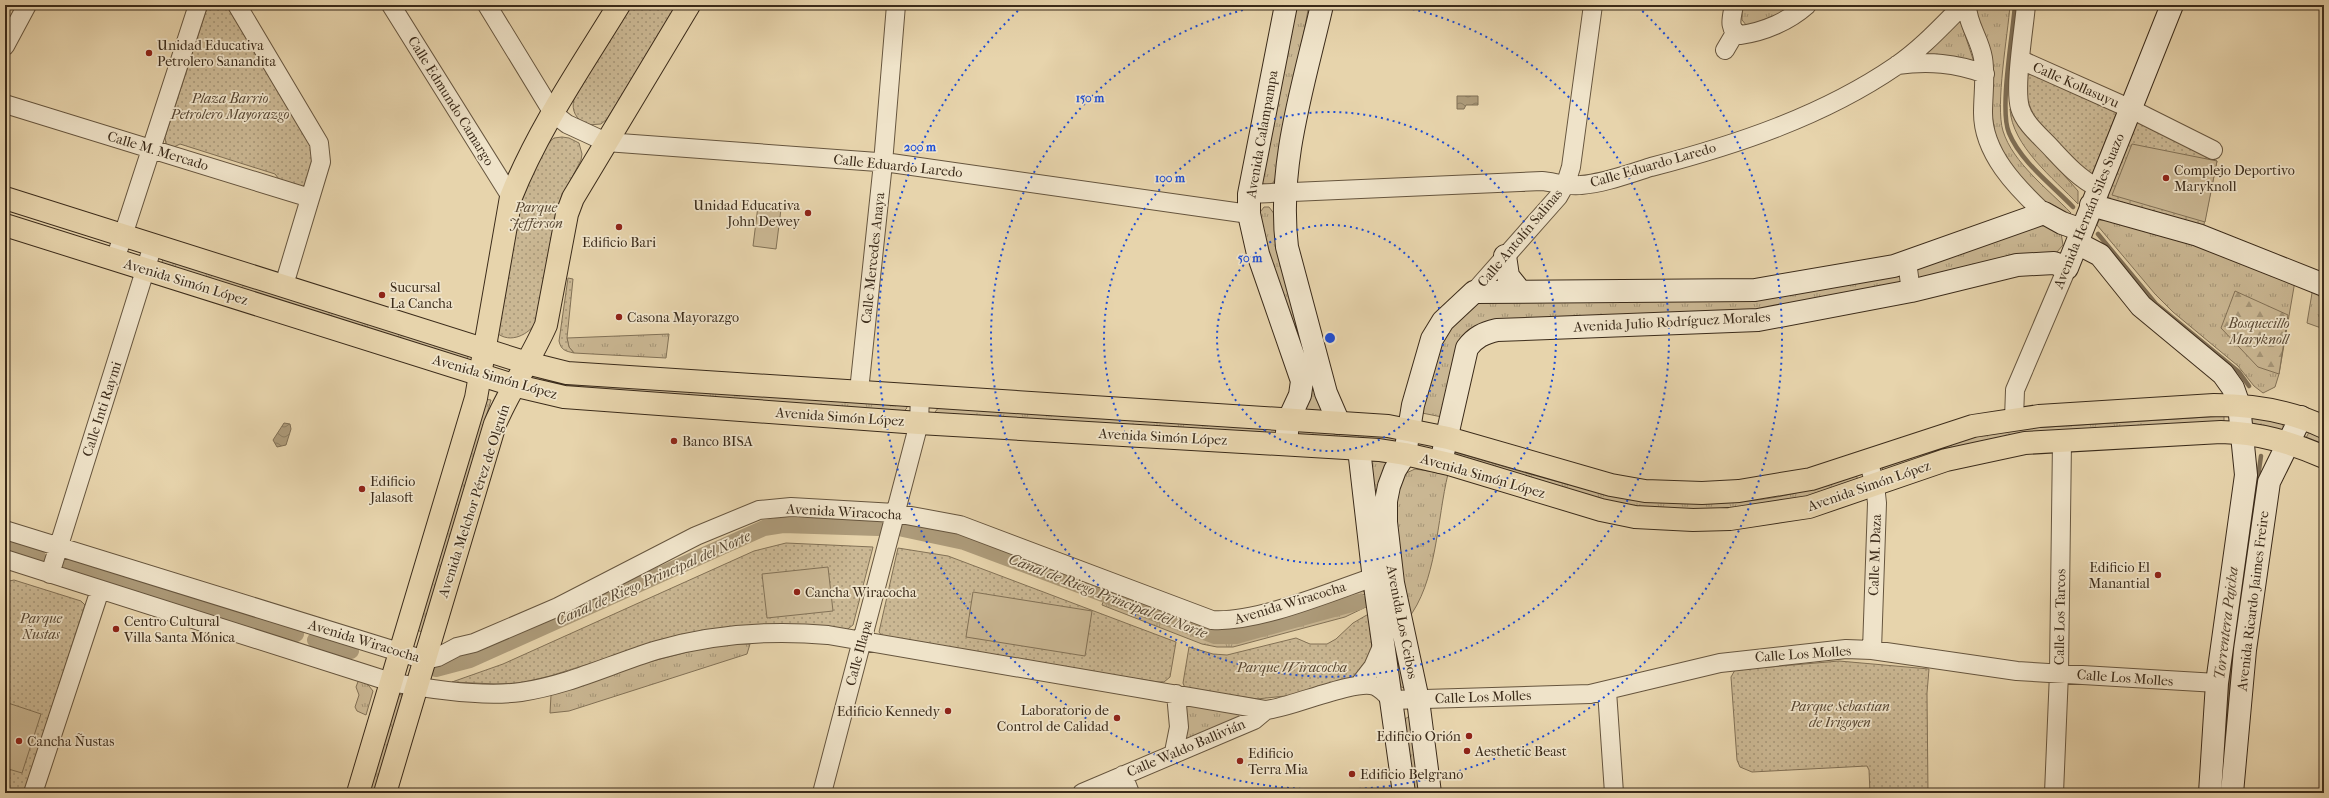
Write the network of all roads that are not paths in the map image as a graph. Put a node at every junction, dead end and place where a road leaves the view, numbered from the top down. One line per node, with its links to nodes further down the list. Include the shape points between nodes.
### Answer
1 (27, 5): 19 (street)
2 (198, 5): 28 (street)
3 (237, 5): 36 (street, via 319,143 321,162)
4 (392, 5): 34 (street, Calle Edmundo Camargo)
5 (487, 5): 26 (street)
6 (619, 5): 26 (main road, Avenida Melchor Pérez de Olguín)
7 (688, 5): 27 (main road, Avenida Melchor Pérez de Olguín)
8 (896, 5): 30 (street, Calle Mercedes Anaya)
9 (1286, 5): 37 (street, Avenida Calampampa)
10 (1322, 5): 32 (street, Avenida Calampampa, via 1288,158)
11 (1593, 5): 31 (street, Calle Antolín Salinas, via 1571,167)
12 (1734, 5): 18 (street, via 1731,26)
13 (1807, 5): 18 (street, via 1795,16 1768,28 1748,34)
14 (1963, 5): 22 (street, Calle Eduardo Laredo, via 1922,45)
15 (1967, 5): 23 (street, Avenida Ricardo Jaimes Freire, via 1967,13 1983,56)
16 (2026, 5): 21 (street)
17 (2172, 5): 25 (street, Avenida Hernán Siles Suazo)
18 (1735, 33): 20 (street)
19 (5, 46)
20 (1725, 50)
21 (2021, 60): 25 (street, Calle Kollasuyu); 33 (street, via 2020,108 2026,121)
22 (1897, 65): 23 (street, Calle Eduardo Laredo, via 1942,62 1964,66); 31 (street, Calle Eduardo Laredo, via 1819,109 1762,133 1683,159 1595,183 1579,186)
23 (1985, 74): 38 (street, Avenida Ricardo Jaimes Freire, via 1983,114 1996,156 2017,188)
24 (5, 104): 28 (street, Calle M. Mercado)
25 (2131, 109): 29 (street, Calle Kollasuyu); 33 (street, Avenida Hernán Siles Suazo)
26 (553, 113): 27 (street, Calle Eduardo Laredo, via 566,124); 34 (main road, Avenida Melchor Pérez de Olguín, via 522,168)
27 (606, 142): 30 (street, Calle Eduardo Laredo); 54 (main road, Avenida Melchor Pérez de Olguín, via 573,198 546,325)
28 (151, 149): 36 (street, Calle M. Mercado); 40 (street)
29 (2213, 150)
30 (883, 163): 37 (street, Calle Eduardo Laredo); 58 (street, Calle Mercedes Anaya)
31 (1566, 183): 32 (street, Calle Eduardo Laredo, via 1542,181); 43 (street, Calle Antolín Salinas, via 1558,197)
32 (1284, 193): 37 (street, Calle Eduardo Laredo); 55 (street, Avenida Calampampa, via 1287,247)
33 (2094, 196): 41 (street, Avenida Hernán Siles Suazo); 49 (street)
34 (511, 197): 53 (main road, Avenida Melchor Pérez de Olguín)
35 (5, 198): 40 (main road, Avenida Simón López)
36 (310, 198): 48 (street)
37 (1249, 204): 55 (street, Avenida Calampampa, via 1258,254)
38 (2044, 213): 41 (street, Avenida Ricardo Jaimes Freire); 45 (street, Avenida Julio Rodríguez Morales)
39 (5, 225): 44 (main road, Avenida Simón López)
40 (123, 236): 42 (main road, Avenida Simón López); 44 (street)
41 (2079, 236): 46 (street, Avenida Hernán Siles Suazo); 60 (street, Avenida Ricardo Jaimes Freire, via 2100,255 2141,306 2223,374 2234,388)
42 (153, 245): 47 (street, Calle Inti Raymi); 48 (main road, Avenida Simón López)
43 (1505, 256): 50 (street, via 1508,276); 52 (street, Calle Antolín Salinas)
44 (115, 260): 47 (main road, Avenida Simón López)
45 (1907, 262): 50 (street, Avenida Julio Rodríguez Morales, via 1755,290); 51 (street)
46 (2067, 268): 51 (street, Avenida Julio Rodríguez Morales, via 2054,263 2017,265); 62 (street, Avenida Hernán Siles Suazo, via 2015,390)
47 (146, 270): 56 (main road, Avenida Simón López); 81 (street, Calle Inti Raymi)
48 (284, 285): 53 (main road, Avenida Simón López)
49 (2324, 285)
50 (1520, 291): 52 (street, Avenida Julio Rodríguez Morales)
51 (1911, 291): 69 (street, Avenida Julio Rodríguez Morales, via 1758,320 1497,330 1485,333 1473,339 1467,348)
52 (1474, 292): 67 (street, Calle Antolín Salinas, via 1443,321 1432,339 1413,405)
53 (484, 348): 54 (main road, Avenida Simón López); 56 (main road, Avenida Melchor Pérez de Olguín)
54 (527, 363): 57 (main road, Avenida Melchor Pérez de Olguín); 58 (main road, Avenida Simón López, via 568,373)
55 (1310, 372): 63 (street, Avenida Calampampa, via 1302,381 1300,395); 65 (street, Avenida Calampampa, via 1328,399)
56 (479, 374): 57 (main road, Avenida Simón López); 89 (main road, Avenida Melchor Pérez de Olguín, via 471,417)
57 (513, 385): 64 (main road, Avenida Simón López, via 564,397); 90 (main road, Avenida Melchor Pérez de Olguín, via 495,424)
58 (859, 391): 59 (main road, Avenida Simón López)
59 (920, 396): 63 (main road, Avenida Simón López); 64 (street, Calle Illapa)
60 (2240, 405): 61 (main road, Avenida Simón López, via 2278,410); 62 (main road, Avenida Simón López); 68 (street, Avenida Ricardo Jaimes Freire)
61 (2301, 417): 66 (main road, Avenida Simón López); 71 (street, Avenida Ricardo Jaimes Freire)
62 (2014, 419): 76 (main road, Avenida Simón López, via 1973,426)
63 (1288, 421): 65 (main road, Avenida Simón López); 72 (street, Avenida Calampampa)
64 (919, 423): 72 (main road, Avenida Simón López); 79 (street, Calle Illapa)
65 (1339, 423): 67 (main road, Avenida Simón López)
66 (2324, 427)
67 (1410, 429): 69 (main road, Avenida Simón López); 74 (street, Calle Antolín Salinas)
68 (2242, 433): 70 (main road, Avenida Simón López); 71 (main road, Avenida Simón López); 93 (street, Avenida Ricardo Jaimes Freire, via 2246,475)
69 (1448, 438): 76 (main road, Avenida Simón López, via 1611,485 1676,493 1739,491 1776,486 1811,479); 77 (street, Avenida Julio Rodríguez Morales)
70 (2062, 441): 78 (main road, Avenida Simón López, via 2025,443 1983,451 1946,460); 91 (street, Calle Los Tarcos)
71 (2289, 443): 75 (main road, Avenida Simón López); 114 (street, Avenida Ricardo Jaimes Freire, via 2269,482 2244,650)
72 (1286, 444): 73 (main road, Avenida Simón López)
73 (1359, 449): 74 (main road, Avenida Simón López); 84 (street, Avenida Los Ceibos)
74 (1405, 454): 77 (main road, Avenida Simón López); 99 (street, Avenida Los Ceibos, via 1389,486 1386,522 1396,597)
75 (2324, 457)
76 (1868, 460): 78 (street, Calle M. Daza)
77 (1441, 462): 78 (main road, Avenida Simón López, via 1601,510 1662,520 1730,519 1769,514 1809,507)
78 (1876, 485): 88 (street, Calle M. Daza)
79 (895, 513): 84 (street, Avenida Wiracocha, via 960,525 1212,620 1228,621 1294,604); 86 (street, Calle Illapa); 90 (street, Avenida Wiracocha, via 792,507 759,510 696,536 527,621)
80 (5, 530): 81 (street, Avenida Wiracocha)
81 (58, 548): 83 (street, Calle Inti Raymi); 89 (street, Avenida Wiracocha)
82 (5, 559): 83 (street, Avenida Wiracocha)
83 (50, 574): 85 (street, Avenida Wiracocha)
84 (1374, 577): 87 (street, Avenida Los Ceibos)
85 (100, 590): 92 (street, Avenida Wiracocha); 103 (street)
86 (862, 641): 95 (street, Avenida Wiracocha, via 796,633 701,639 656,651 549,687 497,693); 97 (street, Avenida Wiracocha); 106 (street, Calle Illapa)
87 (1383, 644): 94 (street, via 1374,667); 98 (street, Avenida Los Ceibos)
88 (1872, 650): 91 (street, Calle Los Molles, via 2017,671); 96 (street, Calle Los Molles, via 1846,649 1740,659)
89 (399, 653): 90 (street, Avenida Wiracocha); 92 (main road, Avenida Melchor Pérez de Olguín)
90 (425, 660): 95 (main road, Avenida Melchor Pérez de Olguín)
91 (2059, 673): 93 (street, Calle Los Molles); 112 (street, Calle Los Tarcos)
92 (391, 682): 95 (street, Avenida Wiracocha); 104 (main road, Avenida Melchor Pérez de Olguín)
93 (2217, 683): 113 (street, Avenida Ricardo Jaimes Freire)
94 (1359, 685): 98 (street, Avenida Wiracocha, via 1374,686 1383,690); 100 (street, Avenida Wiracocha, via 1282,708)
95 (417, 687): 105 (main road, Avenida Melchor Pérez de Olguín)
96 (1607, 691): 99 (street, Calle Los Molles, via 1590,694); 111 (street)
97 (1176, 694): 100 (street, Avenida Wiracocha); 101 (street, via 1179,727)
98 (1391, 700): 99 (street, Calle Los Molles); 109 (street, Avenida Los Ceibos)
99 (1418, 700): 110 (street, Avenida Los Ceibos)
100 (1266, 710): 101 (street, Calle Waldo Ballivián, via 1254,720)
101 (1174, 752): 102 (street, Calle Waldo Ballivián)
102 (1123, 775): 107 (street, Calle Waldo Ballivián); 108 (street)
103 (32, 793)
104 (358, 793)
105 (385, 793)
106 (822, 793)
107 (1082, 793)
108 (1130, 793)
109 (1404, 793)
110 (1430, 793)
111 (1614, 793)
112 (2054, 793)
113 (2210, 793)
114 (2232, 793)

